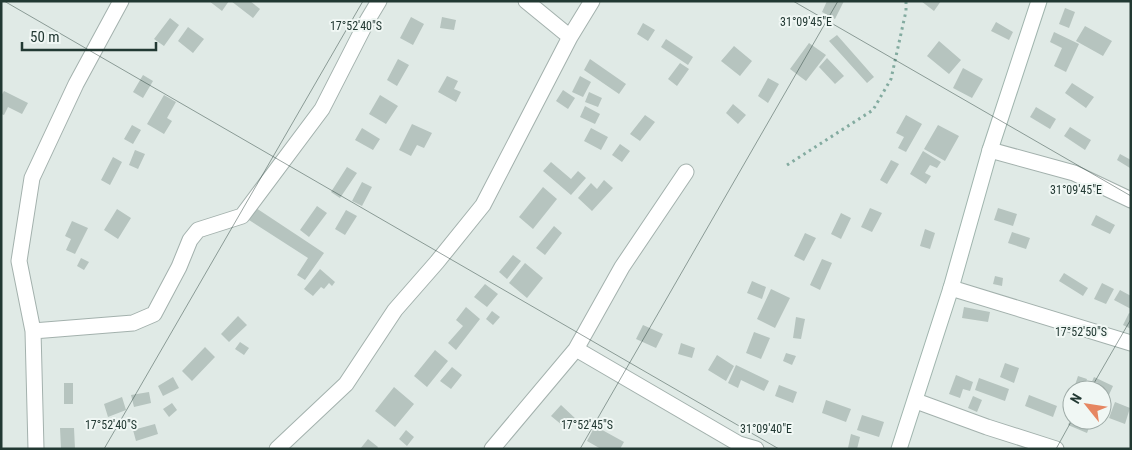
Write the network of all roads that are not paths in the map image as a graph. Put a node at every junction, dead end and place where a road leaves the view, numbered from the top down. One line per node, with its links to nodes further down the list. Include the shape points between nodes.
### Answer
1 (121, 1): 11 (street, via 76,84 32,178 19,261)
2 (379, 1): 11 (street, via 322,109 242,216 198,230 154,314 133,323)
3 (526, 1): 6 (street)
4 (592, 1): 6 (street)
5 (1039, 1): 7 (street)
6 (570, 37): 16 (street, via 483,204 395,310 346,384)
7 (990, 150): 9 (street, via 1074,173); 10 (street)
8 (686, 172): 13 (street, via 622,267)
9 (1131, 200)
10 (951, 288): 12 (street); 14 (street)
11 (33, 331): 15 (street)
12 (1131, 343)
13 (576, 349): 17 (street); 18 (street, via 739,444)
14 (916, 401): 19 (street); 20 (street, via 987,428)
15 (36, 449)
16 (277, 449)
17 (492, 449)
18 (756, 449)
19 (899, 449)
20 (1056, 449)

